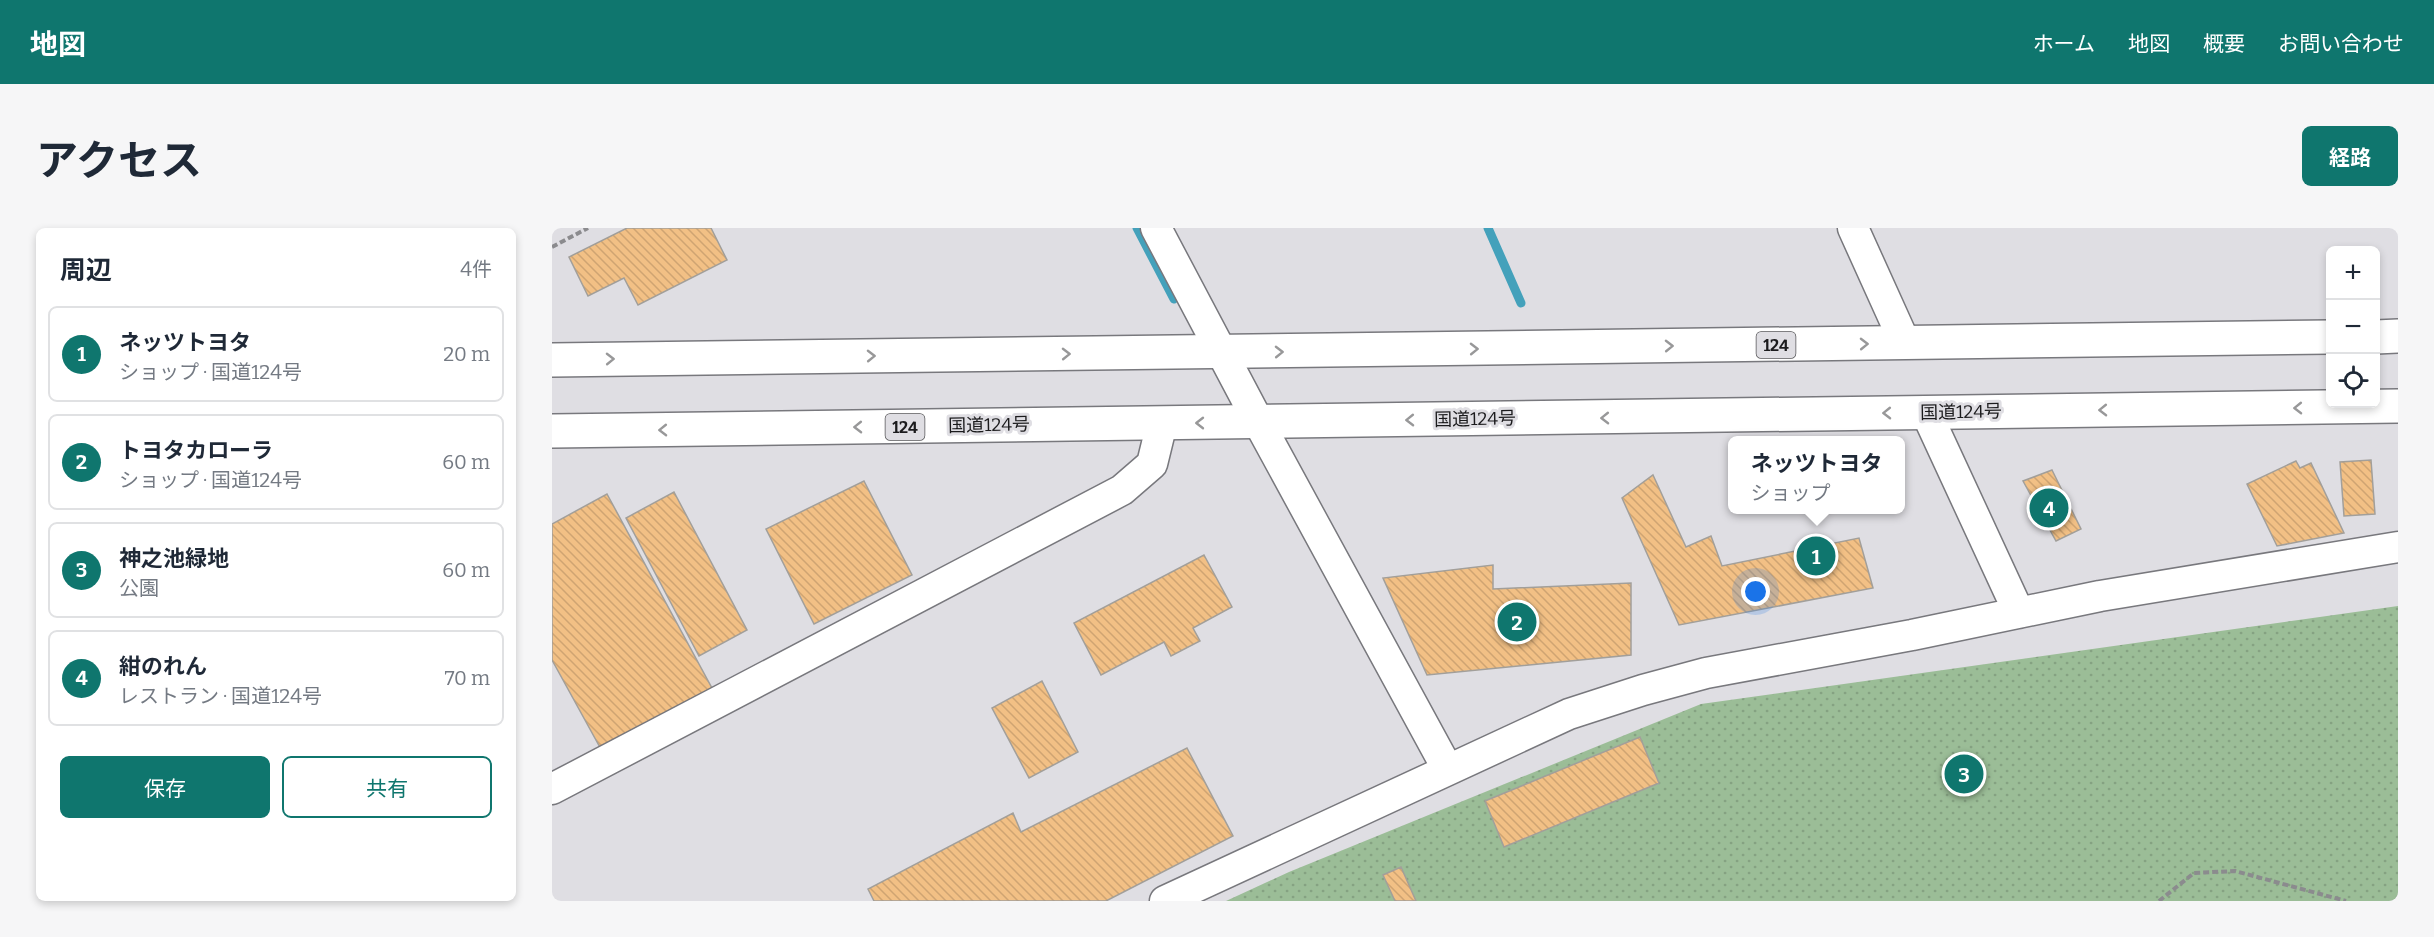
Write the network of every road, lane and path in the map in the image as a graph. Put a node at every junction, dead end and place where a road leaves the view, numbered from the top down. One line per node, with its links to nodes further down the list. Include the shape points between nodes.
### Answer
1 (588, 228): 4 (path)
2 (1156, 228): 9 (street)
3 (1853, 228): 8 (street)
4 (552, 247)
5 (2398, 336): 7 (highway)
6 (2326, 337): 8 (highway, 124)
7 (2380, 337)
8 (1905, 343): 9 (highway, 124, one-way to 8)
9 (1221, 352): 10 (highway, 124, one-way to 9); 14 (street)
10 (552, 360)
11 (2398, 406): 12 (highway, 国道124号 / 124, one-way to 12)
12 (1926, 412): 14 (highway, 国道124号 / 124, one-way to 14); 17 (street)
13 (1162, 423): 14 (highway, 国道124号 / 124, one-way to 13); 15 (highway, 国道124号 / 124, one-way to 15); 19 (street, via 1152,464 1122,490)
14 (1259, 423): 18 (street)
15 (552, 431)
16 (2398, 547): 17 (street)
17 (2019, 613): 18 (street, via 1706,673 1654,687 1569,714)
18 (1448, 770): 20 (street)
19 (552, 789)
20 (1165, 901)
21 (2159, 901): 22 (path, via 2194,873 2235,871)
22 (2346, 901)

